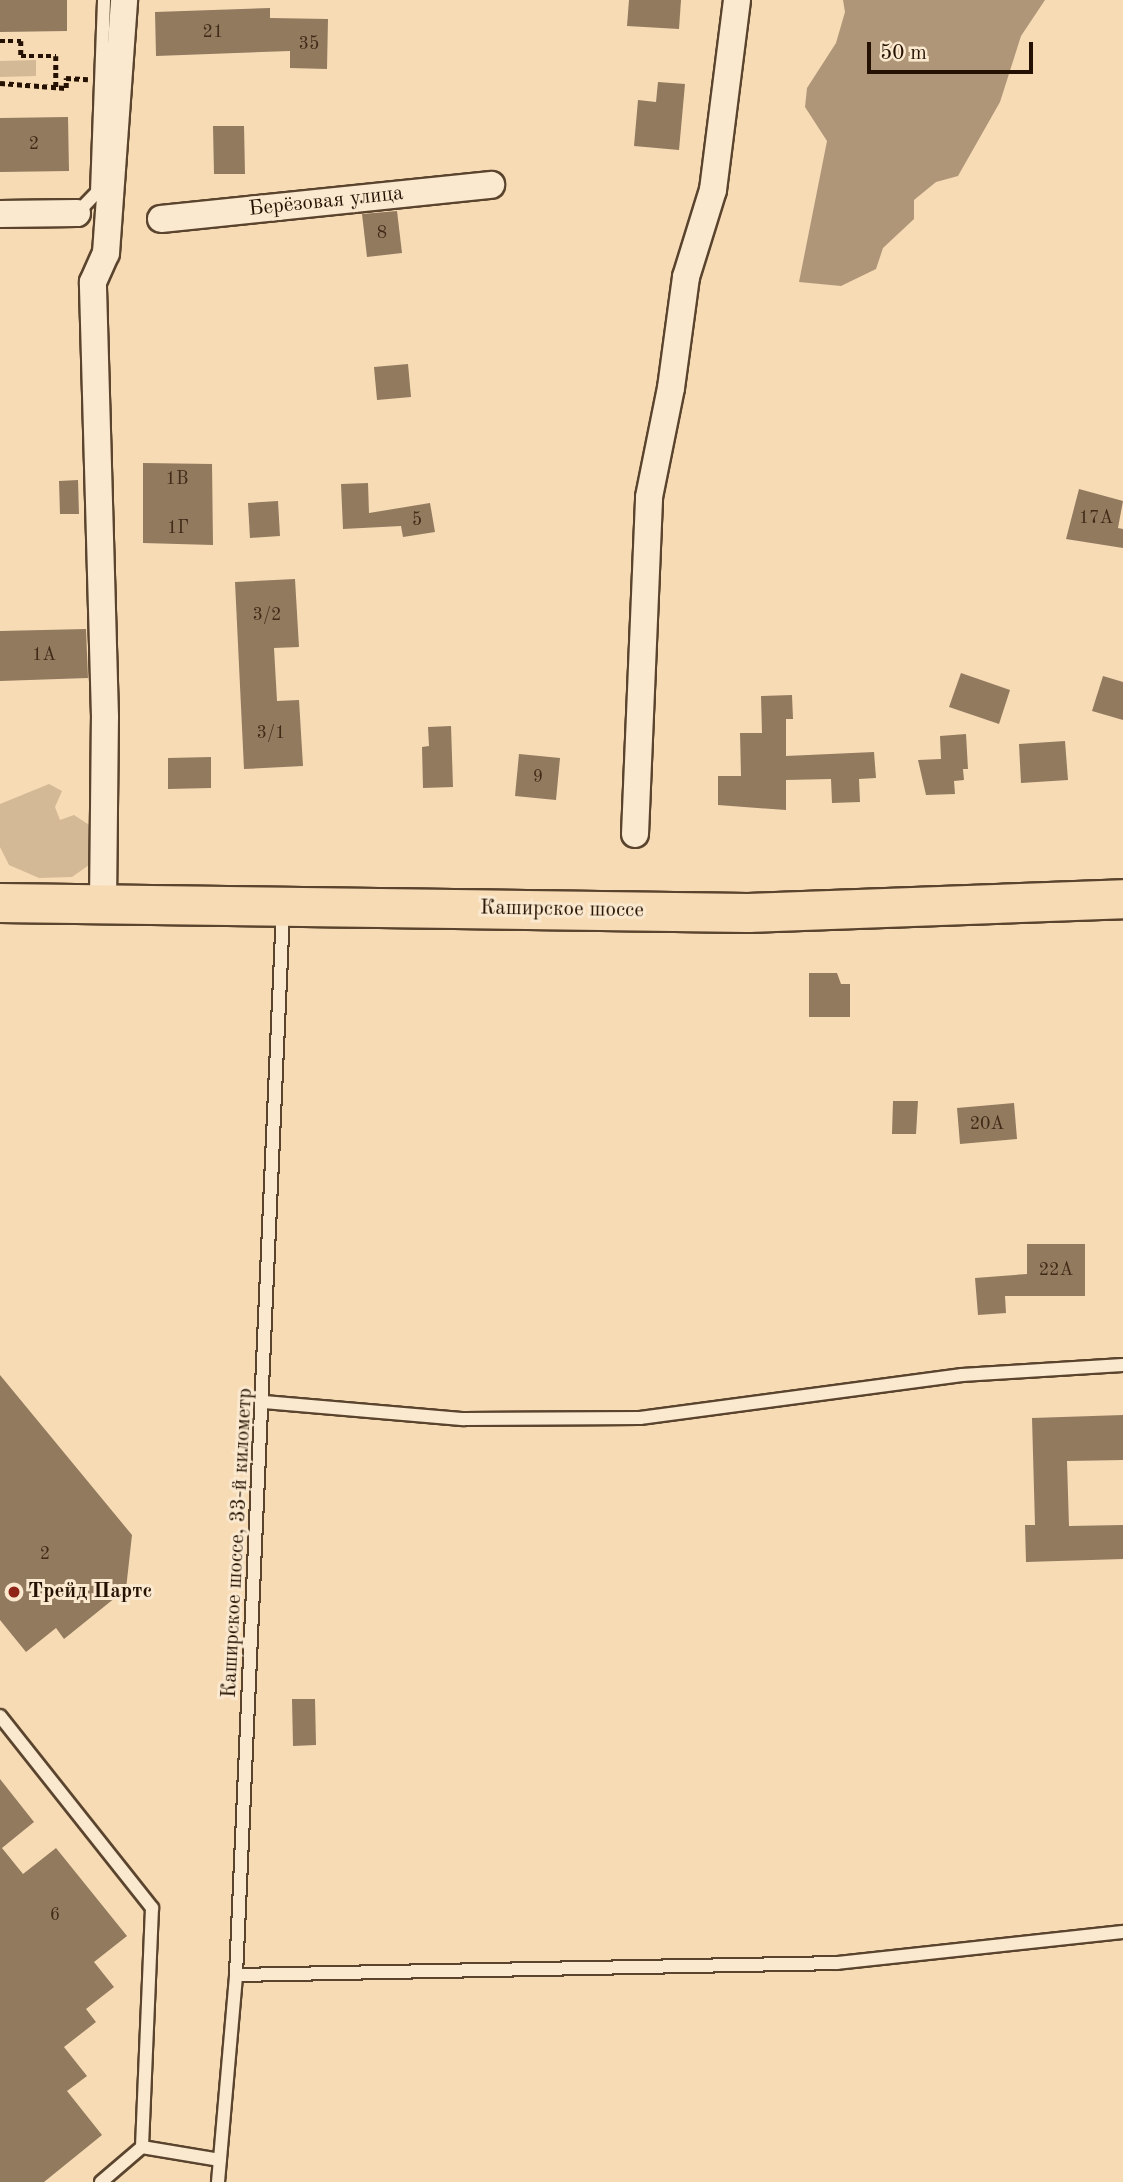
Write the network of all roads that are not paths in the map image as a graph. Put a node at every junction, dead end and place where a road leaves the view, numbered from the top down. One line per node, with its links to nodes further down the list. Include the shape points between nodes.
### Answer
1 (104, 0): 5 (lane, via 97,192)
2 (124, 0): 11 (street, via 106,253 93,282 105,717)
3 (737, 0): 8 (street, via 713,190 686,278 671,388 649,497)
4 (491, 185): 7 (street, Берёзовая улица)
5 (78, 213): 6 (street)
6 (0, 214)
7 (161, 219)
8 (635, 834)
9 (1123, 900): 12 (main road, Каширское шоссе, via 748,913)
10 (0, 903): 11 (main road, Каширское шоссе)
11 (103, 904): 12 (main road, Каширское шоссе)
12 (283, 906): 14 (lane, Каширское шоссе, 33-й километр)
13 (1123, 1365): 14 (lane, via 962,1375 640,1418 464,1419)
14 (264, 1402): 17 (lane, Каширское шоссе, 33-й километр)
15 (0, 1716): 18 (lane, via 152,1908)
16 (1123, 1931): 17 (lane, via 837,1963)
17 (236, 1975): 19 (lane, Каширское шоссе, 33-й километр)
18 (142, 2147): 19 (lane); 20 (lane)
19 (220, 2160): 21 (lane, Каширское шоссе, 33-й километр)
20 (102, 2182)
21 (218, 2182)

